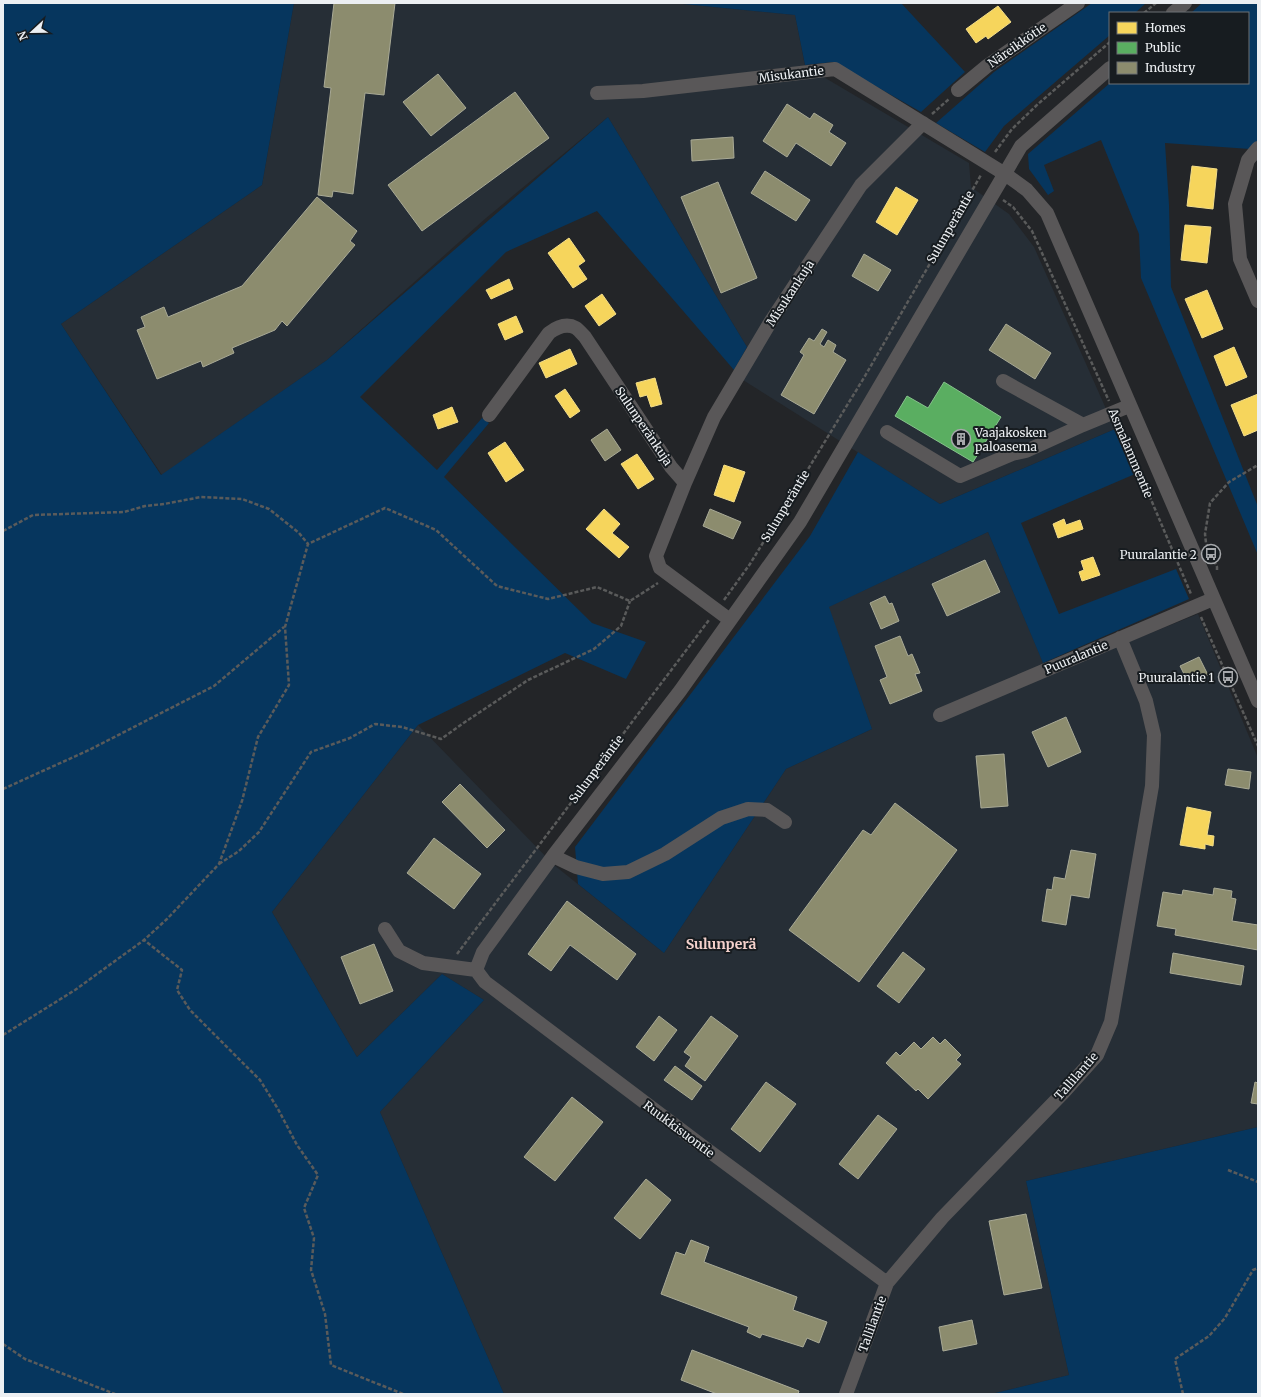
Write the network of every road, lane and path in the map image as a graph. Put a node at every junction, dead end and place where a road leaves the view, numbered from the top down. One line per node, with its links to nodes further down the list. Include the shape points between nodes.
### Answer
1 (1078, 3): 8 (street, Näreikkötie, via 987,66)
2 (1156, 3): 4 (path)
3 (1185, 3): 5 (street)
4 (1145, 12)
5 (1175, 12)
6 (1109, 43): 12 (path, Sulunperäntie, via 1012,129)
7 (1109, 69): 13 (street, Sulunperäntie, via 1021,146)
8 (958, 90): 10 (path)
9 (596, 93): 10 (street, Misukantie, via 643,91 835,69)
10 (923, 123): 12 (street, Misukantie); 24 (street, Misukankuja, via 861,185 783,302 714,417)
11 (1258, 148): 16 (street, via 1248,160 1235,204 1240,259)
12 (988, 162): 13 (street, Misukantie); 14 (path, Sulunperäntie)
13 (1005, 174): 15 (street, Sulunperäntie); 18 (street, Asmalammentie, via 1027,190 1047,213)
14 (976, 183): 15 (path, Asmalammentie); 32 (path, Sulunperäntie, via 865,376 750,564)
15 (993, 193): 19 (path, Asmalammentie, via 1013,207 1032,231); 33 (street, Sulunperäntie, via 800,522)
16 (1258, 300)
17 (1003, 381): 21 (street)
18 (1129, 406): 19 (street); 29 (street, Asmalammentie)
19 (1114, 412): 21 (street); 31 (path, Asmalammentie)
20 (489, 415): 24 (street, Sulunperänkuja, via 549,332 564,326 576,328 585,337 671,467)
21 (1083, 425): 22 (street, via 960,476)
22 (887, 432)
23 (1258, 465): 26 (path, via 1229,482 1210,502 1204,534)
24 (685, 482): 28 (street, via 656,556 660,568)
25 (3, 531): 27 (path, via 33,515 124,512 201,497 242,499 269,509)
26 (1206, 543)
27 (308, 544): 30 (path, via 384,508 436,530 496,586 548,599 597,587); 34 (path)
28 (671, 575): 30 (path); 32 (street)
29 (1213, 599): 31 (street, Puuralantie); 36 (street, Asmalammentie)
30 (630, 601): 42 (path, via 621,626 594,649 528,680 441,739 402,727 375,724 350,738 311,752 258,832 238,851)
31 (1196, 606): 35 (street, Puuralantie); 38 (path, Asmalammentie)
32 (717, 609): 33 (street); 45 (path, Sulunperäntie)
33 (730, 620): 41 (street, Sulunperäntie, via 680,691)
34 (285, 627): 39 (path, via 214,686 89,750); 42 (path, via 289,685 258,737 242,800)
35 (1120, 638): 37 (street, Puuralantie); 51 (street, Tallilantie, via 1146,701 1154,735 1152,786 1111,1022 1097,1055 1057,1100 942,1218)
36 (1258, 701)
37 (940, 715)
38 (1258, 746)
39 (3, 789)
40 (785, 822): 41 (street, via 767,810 748,809 721,818 665,854 628,872 603,874 576,867)
41 (553, 856): 46 (street, Sulunperäntie, via 483,952)
42 (219, 864): 44 (path)
43 (385, 929): 45 (street, via 399,951 423,963)
44 (144, 940): 47 (path, via 75,990); 55 (path, via 182,970 178,990 190,1010 260,1080 297,1145 318,1175 304,1208 314,1238 311,1270 325,1314 331,1365)
45 (447, 967): 46 (street)
46 (476, 970): 51 (street, Ruukkisuontie, via 484,982)
47 (3, 1035)
48 (1228, 1170): 49 (path)
49 (1258, 1182)
50 (1258, 1268): 56 (path, via 1253,1270 1225,1318 1210,1336 1175,1359)
51 (887, 1283): 53 (street, Tallilantie)
52 (3, 1344): 54 (path, via 25,1359)
53 (848, 1389)
54 (115, 1394)
55 (403, 1394)
56 (1183, 1394)

